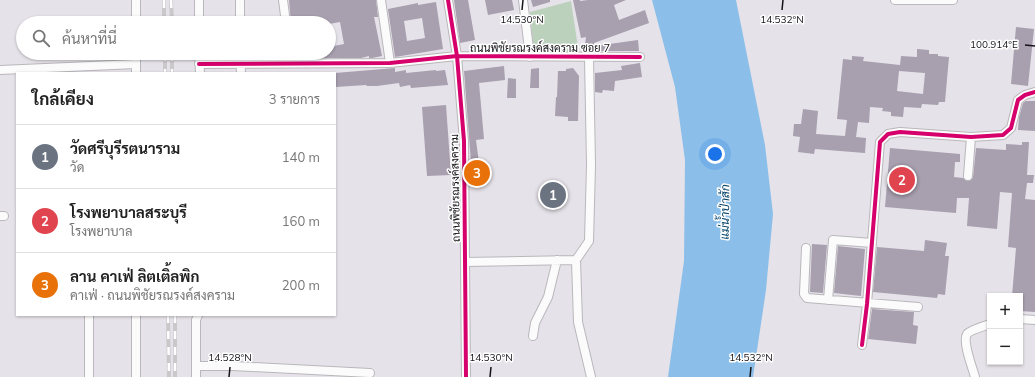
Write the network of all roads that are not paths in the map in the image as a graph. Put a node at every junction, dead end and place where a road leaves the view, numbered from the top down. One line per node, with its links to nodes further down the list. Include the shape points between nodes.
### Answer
1 (136, 0): 10 (street)
2 (199, 0): 11 (street)
3 (240, 0): 12 (street)
4 (284, 0): 13 (street)
5 (381, 0): 23 (street)
6 (448, 0): 14 (street, ถนนพิชัยรณรงค์สงคราม)
7 (523, 0): 17 (street)
8 (895, 0): 9 (street)
9 (953, 0)
10 (136, 16)
11 (199, 16)
12 (240, 16)
13 (285, 16)
14 (457, 56): 17 (street, ถนนพิชัยรณรงค์สงคราม ซอย 7); 23 (street, ถนนพิชัยรณรงค์สงคราม ซอย 7); 39 (street, ถนนพิชัยรณรงค์สงคราม, via 464,141)
15 (589, 57): 16 (street, ถนนพิชัยรณรงค์สงคราม ซอย 7); 17 (street, ถนนพิชัยรณรงค์สงคราม ซอย 7); 38 (street, via 589,241)
16 (640, 57)
17 (530, 58)
18 (136, 60): 24 (street)
19 (200, 60): 25 (street)
20 (241, 60): 26 (street)
21 (291, 60): 22 (street)
22 (291, 63): 23 (street, ถนนพิชัยรณรงค์สงคราม ซอย 7); 26 (street, ถนนพิชัยรณรงค์สงคราม ซอย 7)
23 (390, 63)
24 (136, 64): 28 (street); 29 (street)
25 (200, 64): 26 (street, ถนนพิชัยรณรงค์สงคราม ซอย 7); 30 (street)
26 (241, 64): 31 (street)
27 (0, 70): 28 (street)
28 (86, 70)
29 (136, 72)
30 (200, 72)
31 (240, 72)
32 (1035, 92): 33 (street, via 1018,100 1011,128 1003,135)
33 (972, 137): 34 (street); 35 (street, via 900,132 888,134 880,142)
34 (968, 176)
35 (872, 243): 40 (street, via 833,240); 41 (street)
36 (806, 248): 40 (street, via 804,294 807,298)
37 (557, 260): 38 (street); 39 (street); 49 (street, via 548,297 535,323)
38 (576, 260): 57 (street, via 578,322)
39 (465, 262): 56 (street, ถนนพิชัยรณรงค์สงคราม)
40 (828, 300): 41 (street)
41 (867, 304): 42 (street); 50 (street)
42 (918, 307)
43 (89, 316): 53 (street)
44 (136, 316): 54 (street)
45 (198, 316): 51 (street)
46 (1023, 319): 47 (street)
47 (1035, 320)
48 (987, 325): 58 (street, via 970,332 966,338)
49 (533, 336)
50 (862, 344)
51 (196, 366): 52 (street); 55 (street)
52 (370, 373)
53 (89, 377)
54 (136, 377)
55 (196, 377)
56 (466, 377)
57 (590, 377)
58 (975, 377)

